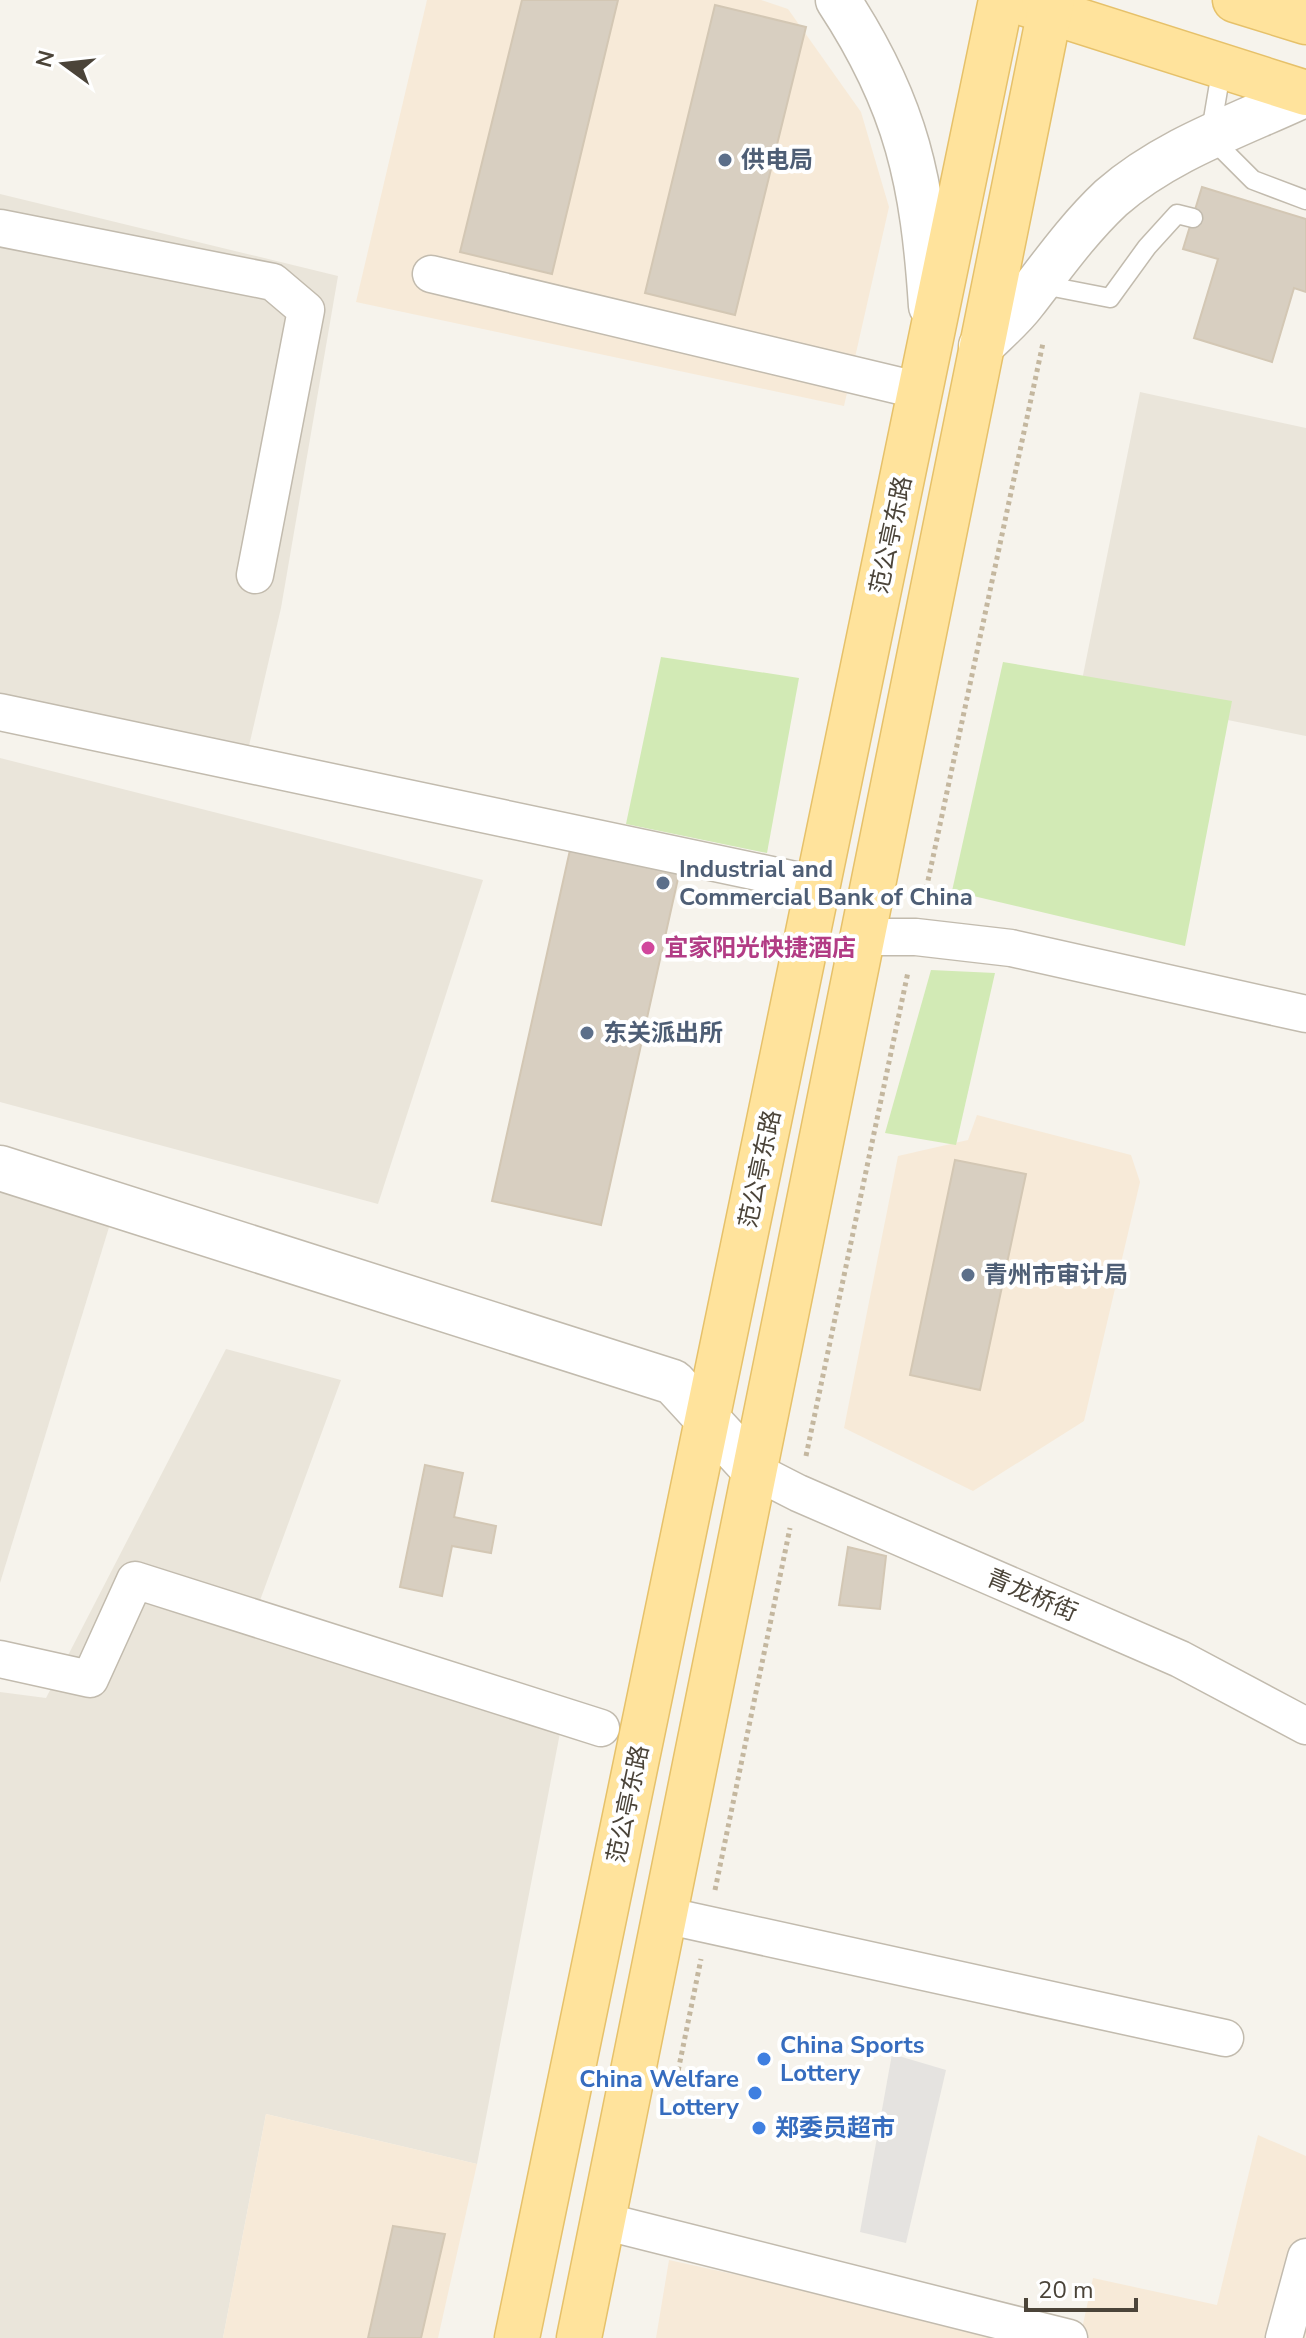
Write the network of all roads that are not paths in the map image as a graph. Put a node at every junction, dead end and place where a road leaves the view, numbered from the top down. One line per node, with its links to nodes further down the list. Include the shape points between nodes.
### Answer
1 (838, 0): 16 (street, via 866,43 902,125 921,201)
2 (1001, 0): 16 (main road, 范公亭东路)
3 (1235, 0): 7 (main road)
4 (1283, 0): 6 (street)
5 (1038, 4): 8 (main road); 15 (main road)
6 (1306, 15)
7 (1306, 22)
8 (1222, 66): 9 (main road); 10 (lane)
9 (1306, 93): 10 (street)
10 (1210, 137): 11 (lane, via 1253,180); 15 (street, via 1142,173)
11 (1306, 200)
12 (1193, 218): 15 (lane, via 1177,214 1110,298)
13 (0, 228): 18 (street, via 273,282 306,310)
14 (431, 274): 17 (street)
15 (1025, 282): 21 (main road, via 981,346)
16 (933, 332): 17 (main road, 范公亭东路)
17 (921, 391): 20 (main road, 范公亭东路)
18 (255, 575)
19 (0, 712): 20 (street)
20 (819, 885): 24 (main road, 范公亭东路)
21 (862, 937): 22 (street, via 1011,948); 25 (main road)
22 (1306, 1014)
23 (0, 1168): 24 (street, via 673,1382)
24 (708, 1418): 25 (street); 33 (main road, 范公亭东路)
25 (755, 1471): 27 (street, 青龙桥街, via 1180,1659); 29 (main road)
26 (0, 1659): 28 (street, via 90,1679 135,1580)
27 (1306, 1726)
28 (601, 1728)
29 (664, 1915): 30 (street); 31 (main road)
30 (1225, 2038)
31 (603, 2221): 34 (main road); 35 (street)
32 (1306, 2257): 36 (street)
33 (517, 2338)
34 (579, 2338)
35 (1069, 2338)
36 (1284, 2338)

